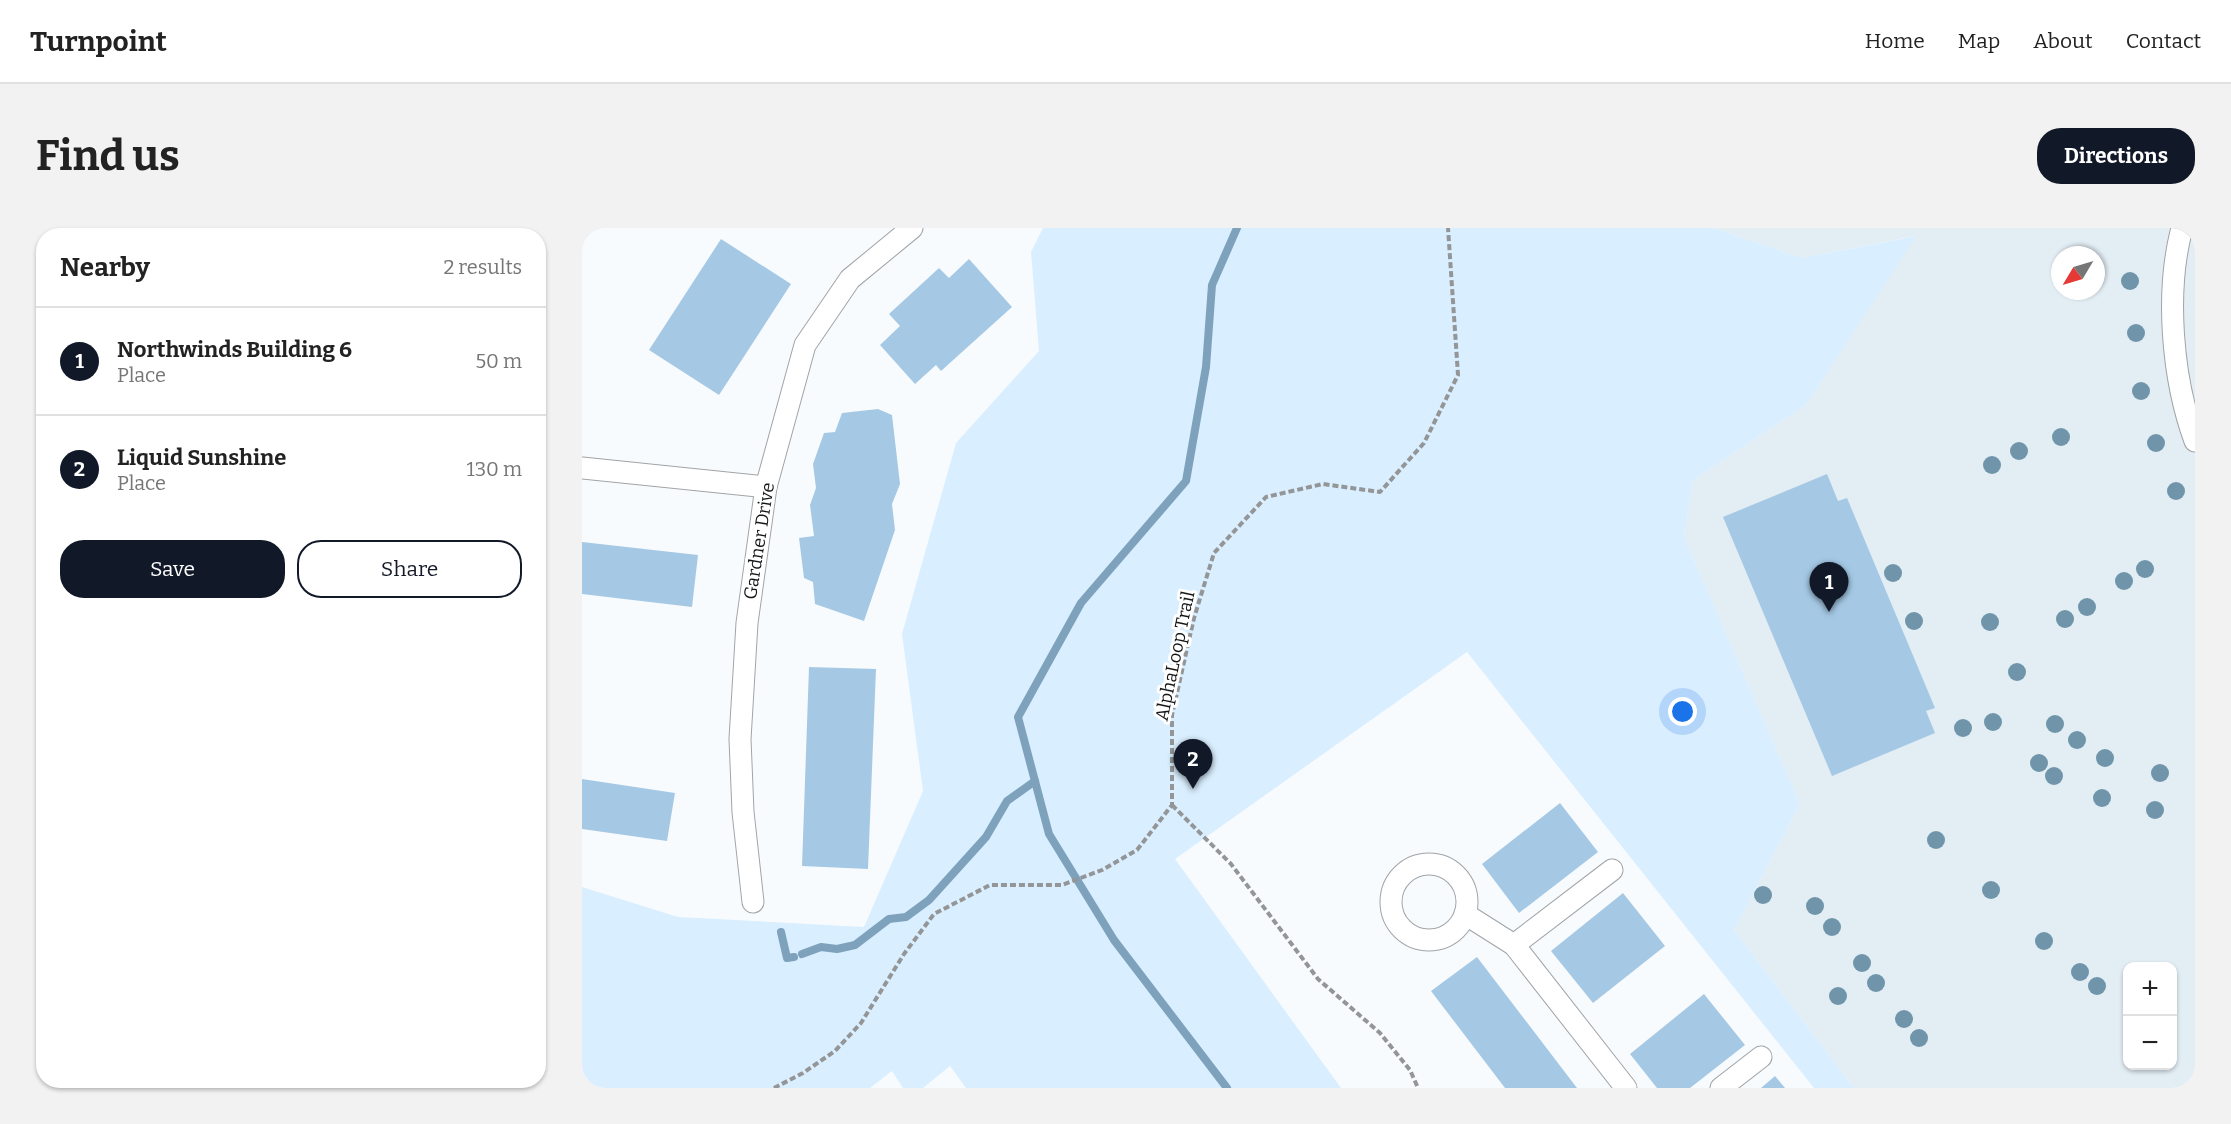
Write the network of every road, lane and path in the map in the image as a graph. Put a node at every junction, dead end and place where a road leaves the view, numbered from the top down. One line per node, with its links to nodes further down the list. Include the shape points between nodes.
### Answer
1 (912, 228): 6 (street, Gardner Drive, via 850,279 805,345)
2 (1448, 228): 7 (path, AlphaLoop Trail, via 1458,375 1425,443 1380,492 1323,484 1266,496 1214,554 1194,618 1172,715)
3 (2182, 228): 4 (street, via 2175,263 2175,343)
4 (2195, 441)
5 (582, 468): 6 (street)
6 (766, 487): 9 (street, Gardner Drive, via 747,623 740,739)
7 (1172, 805): 13 (path, via 1137,850 1092,874 1062,885 990,885 934,914 861,1023 835,1051); 14 (path, via 1231,864 1318,979 1380,1033 1410,1070)
8 (1612, 870): 11 (street)
9 (753, 902)
10 (1465, 914): 11 (street)
11 (1514, 945): 15 (street)
12 (1761, 1057): 16 (street)
13 (774, 1088)
14 (1418, 1088)
15 (1626, 1088)
16 (1721, 1088)

